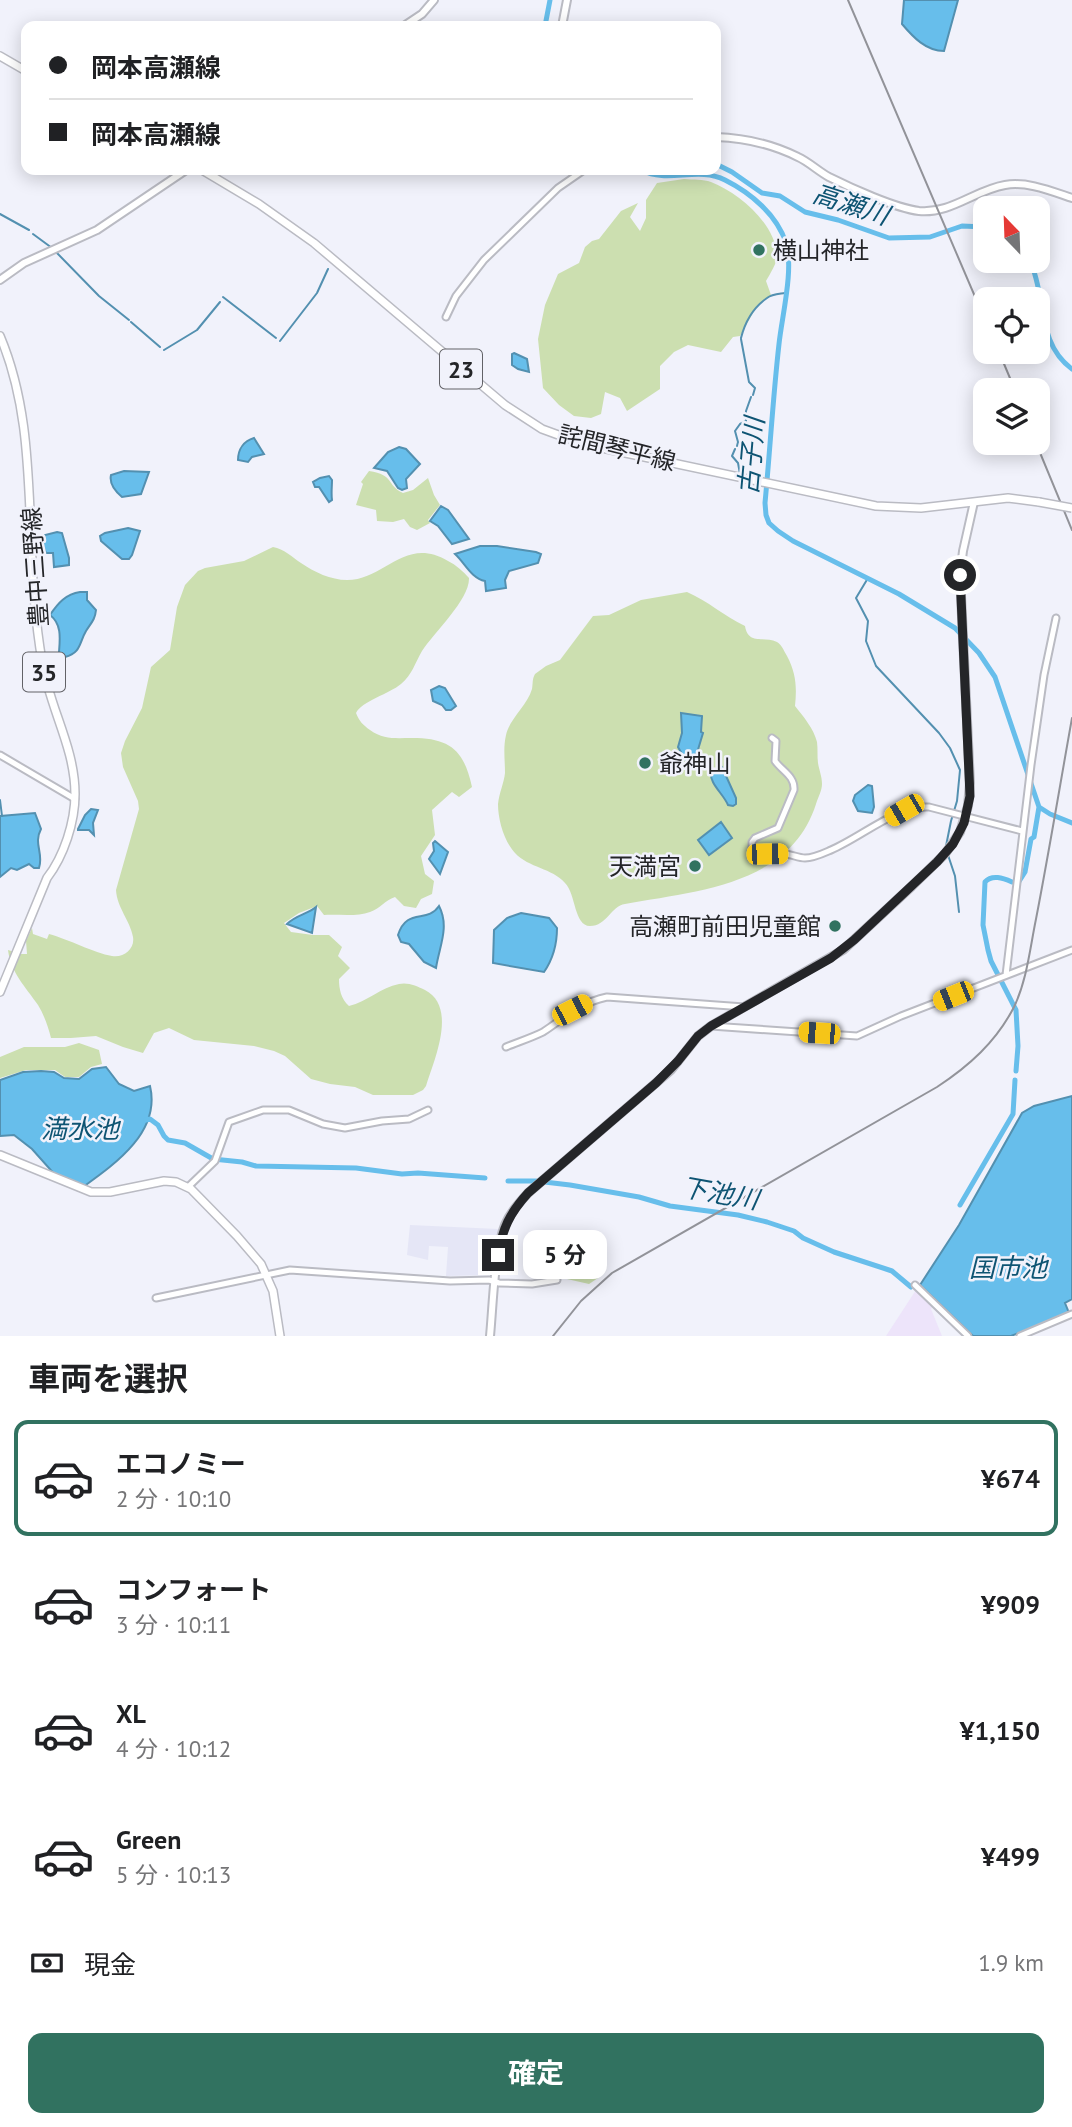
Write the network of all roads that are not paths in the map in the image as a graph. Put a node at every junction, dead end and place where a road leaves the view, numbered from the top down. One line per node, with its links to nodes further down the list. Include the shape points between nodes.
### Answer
1 (434, 0): 3 (main road)
2 (567, 0): 4 (main road)
3 (411, 21)
4 (563, 21)
5 (0, 56): 6 (main road)
6 (21, 68)
7 (721, 136): 11 (main road, via 777,148 861,191 919,211 946,208 1015,184)
8 (179, 175): 12 (main road, via 97,230 24,263)
9 (210, 175): 15 (main road, 詫間琴平線 / 23, via 297,230 505,405 542,429 583,444 876,506 921,508)
10 (577, 175): 13 (street, via 484,260)
11 (1072, 198)
12 (0, 280)
13 (446, 317)
14 (0, 336): 20 (main road, 豊中三野線 / 35, via 26,432 42,665 70,750)
15 (974, 502): 16 (main road, 詫間琴平線 / 23, bridge, via 1008,499); 21 (main road, via 960,575 970,783)
16 (1072, 508)
17 (1056, 618): 22 (street)
18 (772, 737): 21 (street, via 775,761 795,784 778,828 752,842 752,850 760,854 806,858 823,854 919,806)
19 (0, 755): 20 (street)
20 (75, 799): 25 (main road, 豊中三野線 / 35, via 64,845)
21 (966, 817): 22 (street); 26 (main road, via 945,854 843,950)
22 (1022, 831): 24 (street)
23 (1072, 950): 24 (street)
24 (1006, 975): 27 (street, via 857,1036)
25 (0, 992)
26 (744, 1007): 27 (main road); 28 (street, via 607,997 588,1002 542,1032)
27 (711, 1026): 34 (main road, via 671,1070 516,1206 505,1224)
28 (506, 1047)
29 (428, 1110): 31 (street, via 409,1119 345,1128 289,1110 263,1110 229,1122 215,1161)
30 (0, 1155): 31 (main road, via 91,1192 164,1181)
31 (188, 1188): 32 (main road, via 252,1251)
32 (267, 1273): 34 (street, via 290,1270); 36 (street); 38 (main road)
33 (557, 1280): 34 (street, via 532,1284)
34 (495, 1281): 39 (main road)
35 (915, 1285): 40 (street)
36 (156, 1298)
37 (1072, 1314): 41 (street)
38 (281, 1336)
39 (491, 1336)
40 (968, 1336)
41 (1020, 1336)

